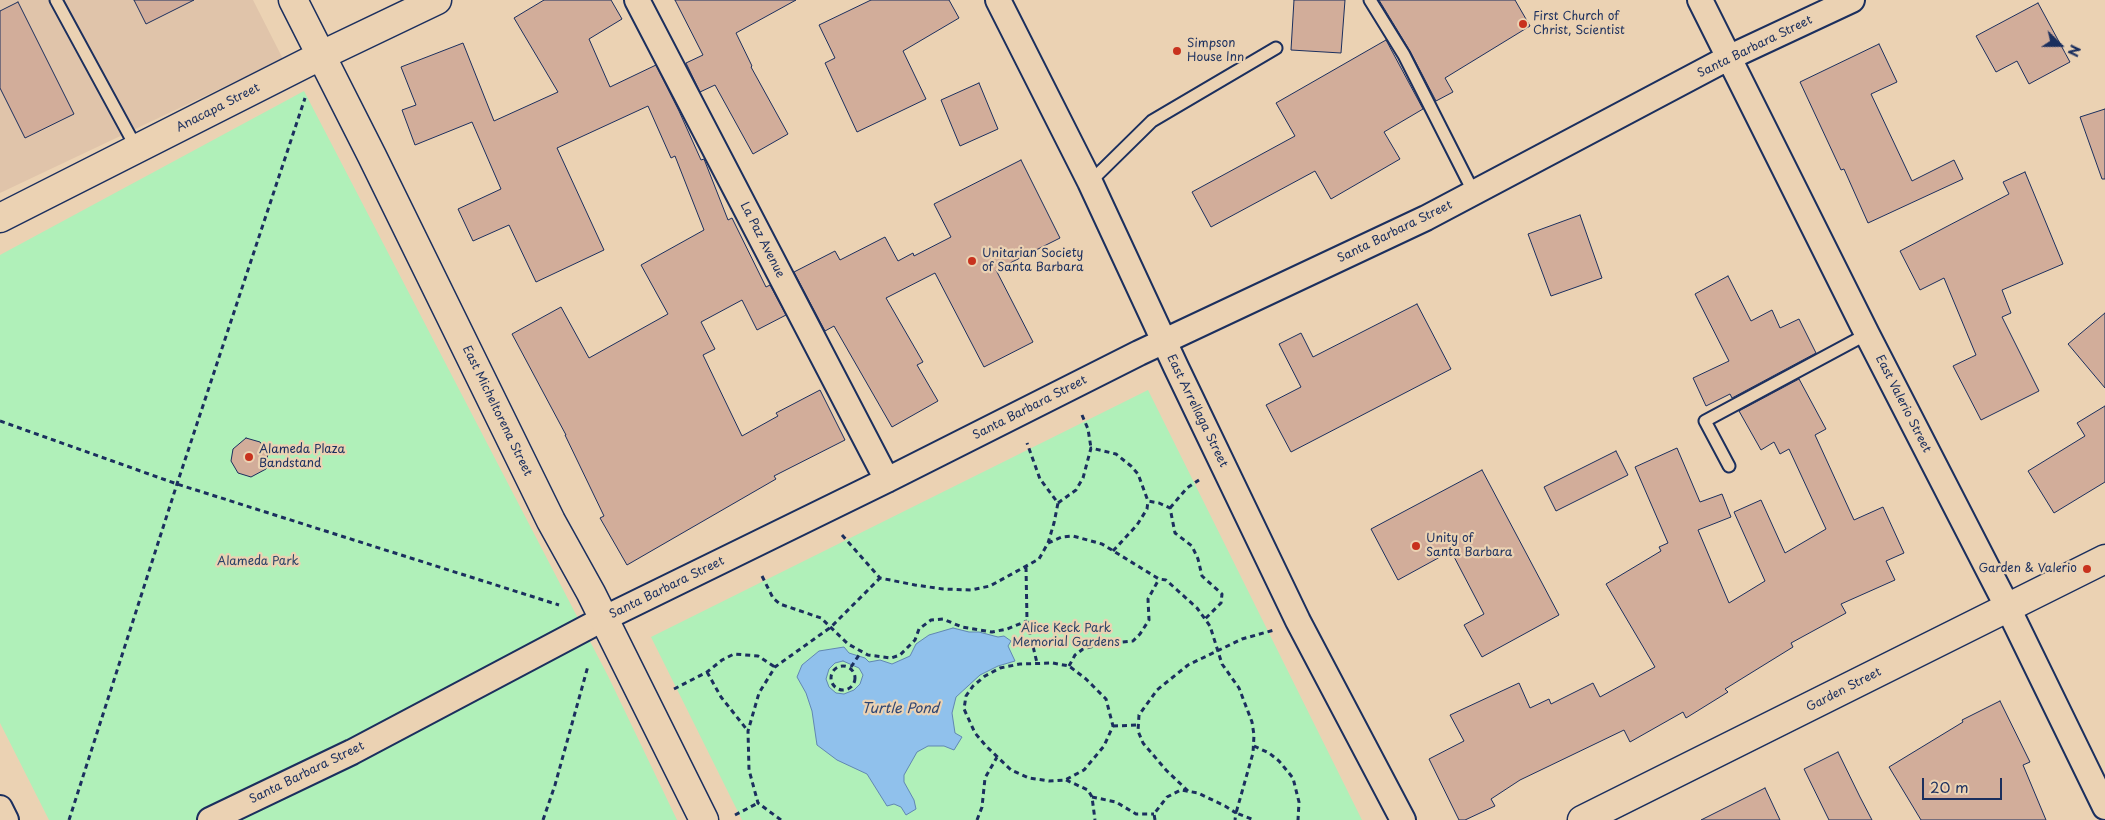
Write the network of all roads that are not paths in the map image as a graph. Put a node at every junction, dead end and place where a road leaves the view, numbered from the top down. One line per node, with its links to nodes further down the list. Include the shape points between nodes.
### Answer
1 (56, 0): 12 (lane)
2 (293, 0): 10 (street, East Micheltorena Street)
3 (437, 0): 10 (street, Anacapa Street)
4 (637, 0): 19 (street, La Paz Avenue)
5 (998, 0): 13 (street, East Arrellaga Street)
6 (1370, 0): 14 (lane, via 1404,55)
7 (1700, 0): 11 (street, East Valerio Street)
8 (1852, 0): 11 (street, Santa Barbara Street)
9 (1276, 48): 13 (lane, via 1152,121)
10 (320, 56): 12 (street, Anacapa Street); 22 (street, East Micheltorena Street)
11 (1728, 58): 14 (street, Santa Barbara Street); 16 (street, East Valerio Street)
12 (137, 149): 15 (street, Anacapa Street)
13 (1090, 182): 17 (street, East Arrellaga Street)
14 (1474, 193): 17 (street, Santa Barbara Street)
15 (0, 218)
16 (1867, 334): 18 (lane, via 1705,421); 21 (street, East Valerio Street)
17 (1164, 342): 19 (street, Santa Barbara Street); 28 (street, East Arrellaga Street, via 1298,621)
18 (1729, 466)
19 (887, 480): 22 (street, Santa Barbara Street)
20 (2105, 559): 21 (street, Garden Street)
21 (2008, 608): 24 (street, East Valerio Street); 29 (street, Garden Street, via 1614,809)
22 (603, 619): 26 (street, Santa Barbara Street, via 352,752); 27 (street, East Micheltorena Street)
23 (0, 808): 25 (street)
24 (2105, 808)
25 (6, 820)
26 (210, 820)
27 (704, 820)
28 (1403, 820)
29 (1582, 820)

